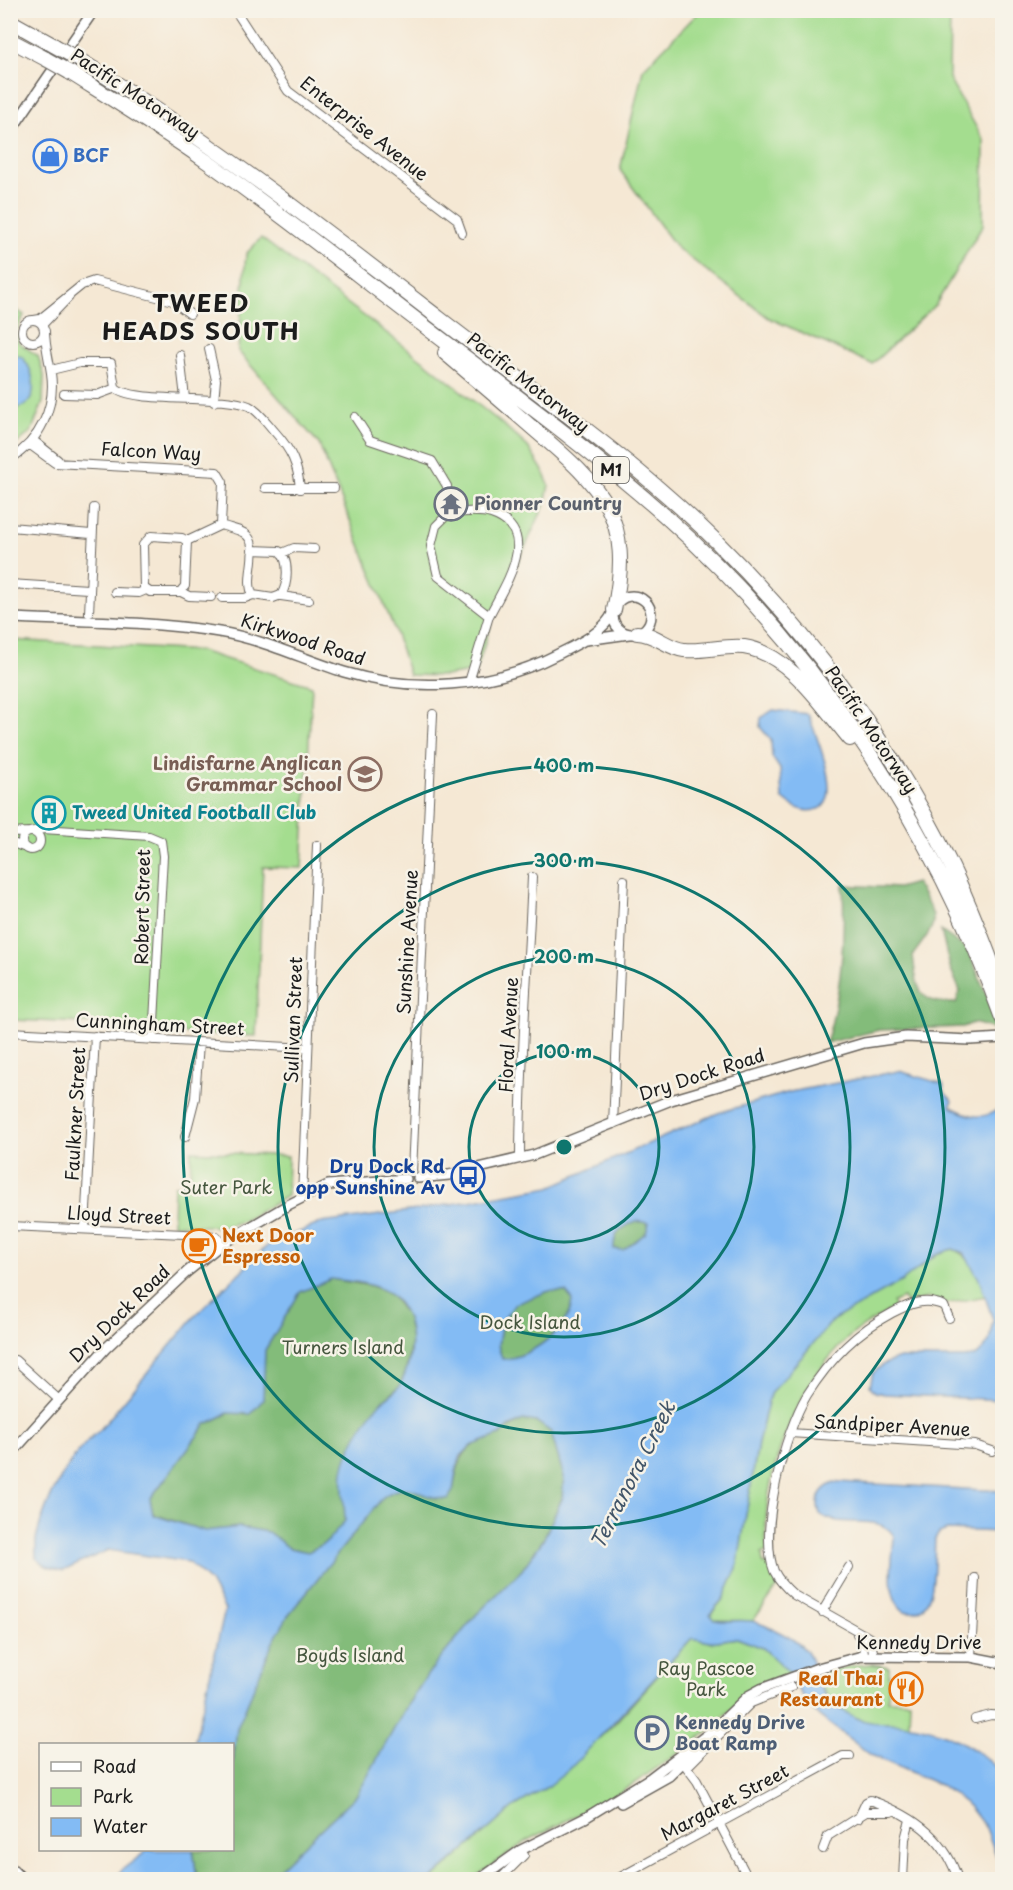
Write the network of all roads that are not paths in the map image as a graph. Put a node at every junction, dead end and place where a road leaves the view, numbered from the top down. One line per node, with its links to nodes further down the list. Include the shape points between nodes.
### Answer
1 (94, 10): 5 (street)
2 (235, 10): 6 (street, Enterprise Avenue, via 288,91 457,219)
3 (10, 21): 64 (highway, Pacific Motorway / M1, bridge, via 166,114 255,177 604,445 716,541 819,657 895,764 951,865)
4 (10, 40): 12 (highway, Pacific Motorway / M1, bridge, via 69,72 209,163)
5 (10, 132)
6 (462, 233)
7 (64, 300): 8 (street, via 85,284 100,282 173,301); 9 (street); 10 (street, via 45,322)
8 (190, 314)
9 (34, 320): 10 (street); 11 (street, via 23,328)
10 (44, 329): 11 (street, via 40,340); 15 (street)
11 (28, 341): 15 (street)
12 (445, 342): 46 (highway, via 445,353 578,466 601,495 620,551 621,579); 54 (highway, Pacific Motorway / M1, via 628,484 702,551 772,625)
13 (209, 349): 20 (street, via 216,380)
14 (180, 355): 19 (street)
15 (48, 357): 16 (street)
16 (51, 372): 17 (street, via 81,363 111,363); 22 (street, via 49,411)
17 (116, 388): 18 (street, via 96,395); 19 (street, via 129,396)
18 (64, 394)
19 (185, 398): 20 (street)
20 (214, 402): 26 (street, via 242,404 256,412 292,453)
21 (355, 417): 28 (street, via 370,440 432,460 447,486)
22 (31, 442): 23 (street); 29 (street, Falcon Way, via 65,462 217,472 223,482)
23 (10, 459)
24 (265, 488): 26 (street)
25 (334, 488): 26 (street)
26 (300, 489)
27 (94, 508): 31 (street)
28 (449, 513): 48 (street, via 436,526 431,546 438,576); 48 (street, via 491,513 517,534 512,572)
29 (221, 525): 32 (street); 34 (street, via 246,534)
30 (10, 527): 31 (street)
31 (91, 534): 37 (street)
32 (187, 541): 38 (street, via 152,536 146,540); 40 (street)
33 (314, 549): 35 (street, via 292,548)
34 (252, 550): 35 (street); 41 (street)
35 (282, 553): 42 (street, via 286,561)
36 (10, 584): 37 (street)
37 (88, 589): 47 (street)
38 (146, 590): 39 (street); 40 (street)
39 (115, 592)
40 (181, 592): 43 (street)
41 (253, 595): 42 (street); 44 (street)
42 (281, 596): 45 (street)
43 (211, 597)
44 (222, 598)
45 (309, 600)
46 (614, 611): 50 (street, via 618,627); 50 (street, via 626,597 644,600 650,610 650,621 646,628); 51 (street, Kirkwood Road, via 605,624)
47 (89, 613)
48 (489, 616): 52 (street)
49 (10, 618): 52 (street, Kirkwood Road, via 202,630 276,646 379,681 418,685)
50 (634, 633): 51 (street, Kirkwood Road); 54 (highway, via 650,635 680,649 727,646 761,651 793,674 855,745)
51 (578, 643): 52 (street, Kirkwood Road, via 532,666)
52 (469, 682)
53 (433, 714): 75 (street, Sunshine Avenue)
54 (864, 746): 65 (highway, Pacific Motorway / M1, via 954,902)
55 (59, 831): 57 (street, Robert Street); 59 (street); 69 (street, Robert Street, via 149,836 162,844)
56 (10, 832): 57 (street, Robert Street)
57 (30, 832): 59 (street, via 38,836); 61 (street, via 22,839)
58 (10, 842): 61 (street)
59 (39, 845): 61 (street)
60 (317, 845): 71 (street, Sullivan Street)
61 (27, 849)
62 (532, 877): 74 (street, Floral Avenue, via 527,1017 520,1081)
63 (624, 880): 72 (street)
64 (1002, 991)
65 (1001, 1014)
66 (10, 1032): 67 (street, Cunningham Street)
67 (95, 1036): 69 (street, Cunningham Street); 78 (street, Faulkner Street)
68 (1002, 1038): 72 (street, Dry Dock Road, via 906,1037 864,1043 687,1094)
69 (153, 1040): 70 (street, Cunningham Street)
70 (200, 1043): 71 (street, Cunningham Street); 73 (street, via 195,1098)
71 (307, 1048): 76 (street, Sullivan Street)
72 (613, 1124): 74 (street, Dry Dock Road)
73 (185, 1137)
74 (520, 1159): 75 (street, Dry Dock Road, via 449,1175)
75 (412, 1177): 76 (street, Dry Dock Road, via 340,1182)
76 (302, 1197): 79 (street, Dry Dock Road)
77 (10, 1226): 78 (street, Lloyd Street)
78 (85, 1229): 79 (street, Lloyd Street, via 210,1235)
79 (223, 1243): 82 (street, Dry Dock Road, via 113,1341)
80 (949, 1318): 83 (street, via 944,1306 924,1301 898,1310 866,1329 843,1348 819,1378 797,1413)
81 (10, 1360): 82 (street, via 15,1360)
82 (58, 1399): 85 (street, Dry Dock Road)
83 (790, 1433): 84 (street, Sandpiper Avenue, via 975,1444); 88 (street, via 771,1515 771,1555 785,1587)
84 (992, 1451)
85 (10, 1455)
86 (849, 1567): 88 (street)
87 (975, 1578): 90 (street)
88 (822, 1612): 89 (street, via 870,1638)
89 (869, 1656): 90 (street, Kennedy Drive); 92 (street, Kennedy Drive, via 818,1668)
90 (971, 1657): 91 (street, Kennedy Drive)
91 (1002, 1663)
92 (790, 1683): 95 (street, Kennedy Drive, via 748,1696); 97 (street, via 752,1703)
93 (1002, 1716): 94 (street)
94 (975, 1719)
95 (712, 1731): 97 (street, Kennedy Drive); 98 (street, Kennedy Drive)
96 (850, 1756): 100 (street, Margaret Street, via 843,1756)
97 (685, 1766): 98 (street, via 680,1762); 100 (street); 102 (street, Kennedy Drive)
98 (640, 1784): 106 (street, Kennedy Drive, via 585,1818 521,1850)
99 (910, 1820): 101 (street, via 868,1800 858,1819 828,1836); 110 (street); 111 (street, via 943,1846)
100 (719, 1824): 104 (street); 109 (street, Margaret Street)
101 (823, 1849)
102 (524, 1855): 107 (street, Kennedy Drive); 108 (street)
103 (10, 1868): 105 (main road)
104 (746, 1879)
105 (22, 1880)
106 (479, 1880)
107 (487, 1880)
108 (499, 1880)
109 (615, 1880)
110 (903, 1880)
111 (958, 1880)

